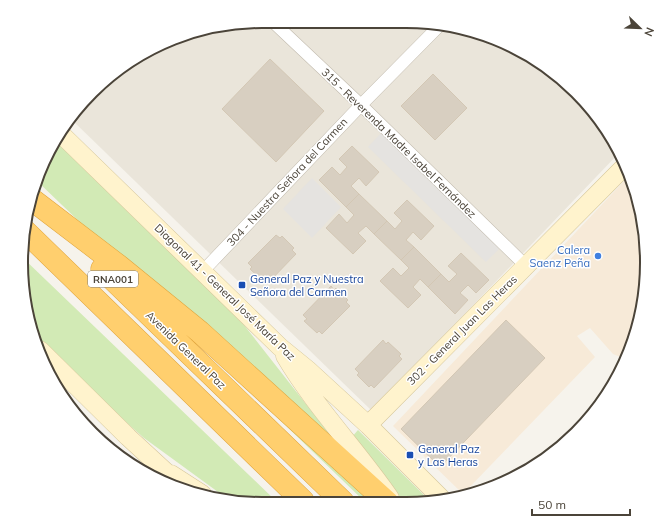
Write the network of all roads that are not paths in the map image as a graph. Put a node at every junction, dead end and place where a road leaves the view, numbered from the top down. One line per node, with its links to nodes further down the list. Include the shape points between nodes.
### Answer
1 (279, 28): 3 (street, 315 - Reverenda Madre Isabel Fernández)
2 (435, 30): 3 (street, 304 - Nuestra Señora del Carmen)
3 (361, 105): 9 (street, 315 - Reverenda Madre Isabel Fernández); 10 (street, 304 - Nuestra Señora del Carmen)
4 (64, 137): 10 (street, Diagonal 41 - General José María Paz)
5 (621, 171): 9 (street, 302 - General Juan Las Heras)
6 (36, 203): 20 (highway, via 200,332)
7 (36, 204): 19 (highway, Avenida General Paz / RNA001)
8 (30, 237): 18 (highway, RNA001)
9 (526, 266): 13 (street, 302 - General Juan Las Heras)
10 (203, 271): 11 (street, Diagonal 41 - General José María Paz)
11 (280, 347): 13 (street, Diagonal 41 - General José María Paz); 21 (street, via 298,378)
12 (49, 359): 14 (street)
13 (368, 425): 17 (street, Diagonal 41 - General José María Paz)
14 (164, 469): 15 (street); 16 (street)
15 (176, 480)
16 (189, 486)
17 (438, 495)
18 (299, 497)
19 (338, 497)
20 (381, 497)
21 (390, 497)

